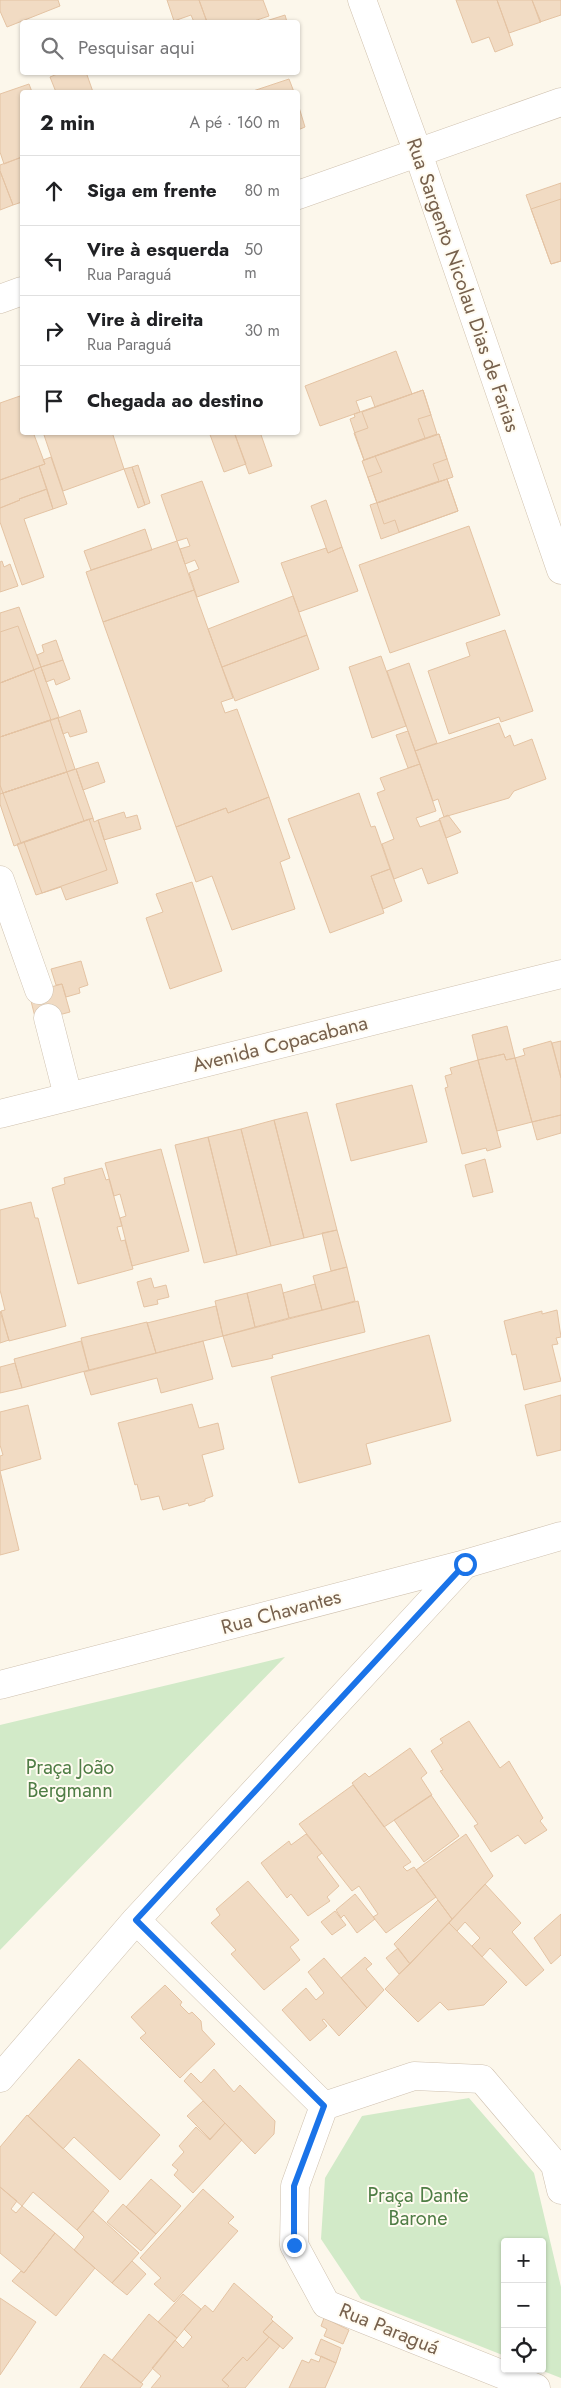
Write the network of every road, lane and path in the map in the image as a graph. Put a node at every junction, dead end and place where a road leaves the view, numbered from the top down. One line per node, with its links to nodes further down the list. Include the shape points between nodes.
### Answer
1 (362, 0): 3 (street, Rua Sargento Nicolau Dias de Farias)
2 (561, 102): 3 (street)
3 (418, 153): 4 (street); 7 (street, Rua Sargento Nicolau Dias de Farias)
4 (300, 194)
5 (20, 293): 6 (street)
6 (0, 299)
7 (561, 570)
8 (0, 880): 10 (street)
9 (561, 974): 12 (street, Avenida Copacabana)
10 (39, 990)
11 (48, 1018): 12 (street)
12 (68, 1096): 13 (street, Avenida Copacabana)
13 (0, 1114)
14 (561, 1536): 15 (street, Rua Chavantes)
15 (465, 1564): 16 (street, Rua Chavantes); 17 (street)
16 (0, 1684)
17 (136, 1920): 18 (street); 19 (street)
18 (0, 2078)
19 (324, 2106): 20 (street, via 414,2076 482,2079 555,2164); 21 (street, Rua Paraguá, via 294,2186 294,2245 326,2304)
20 (561, 2190)
21 (536, 2388)

